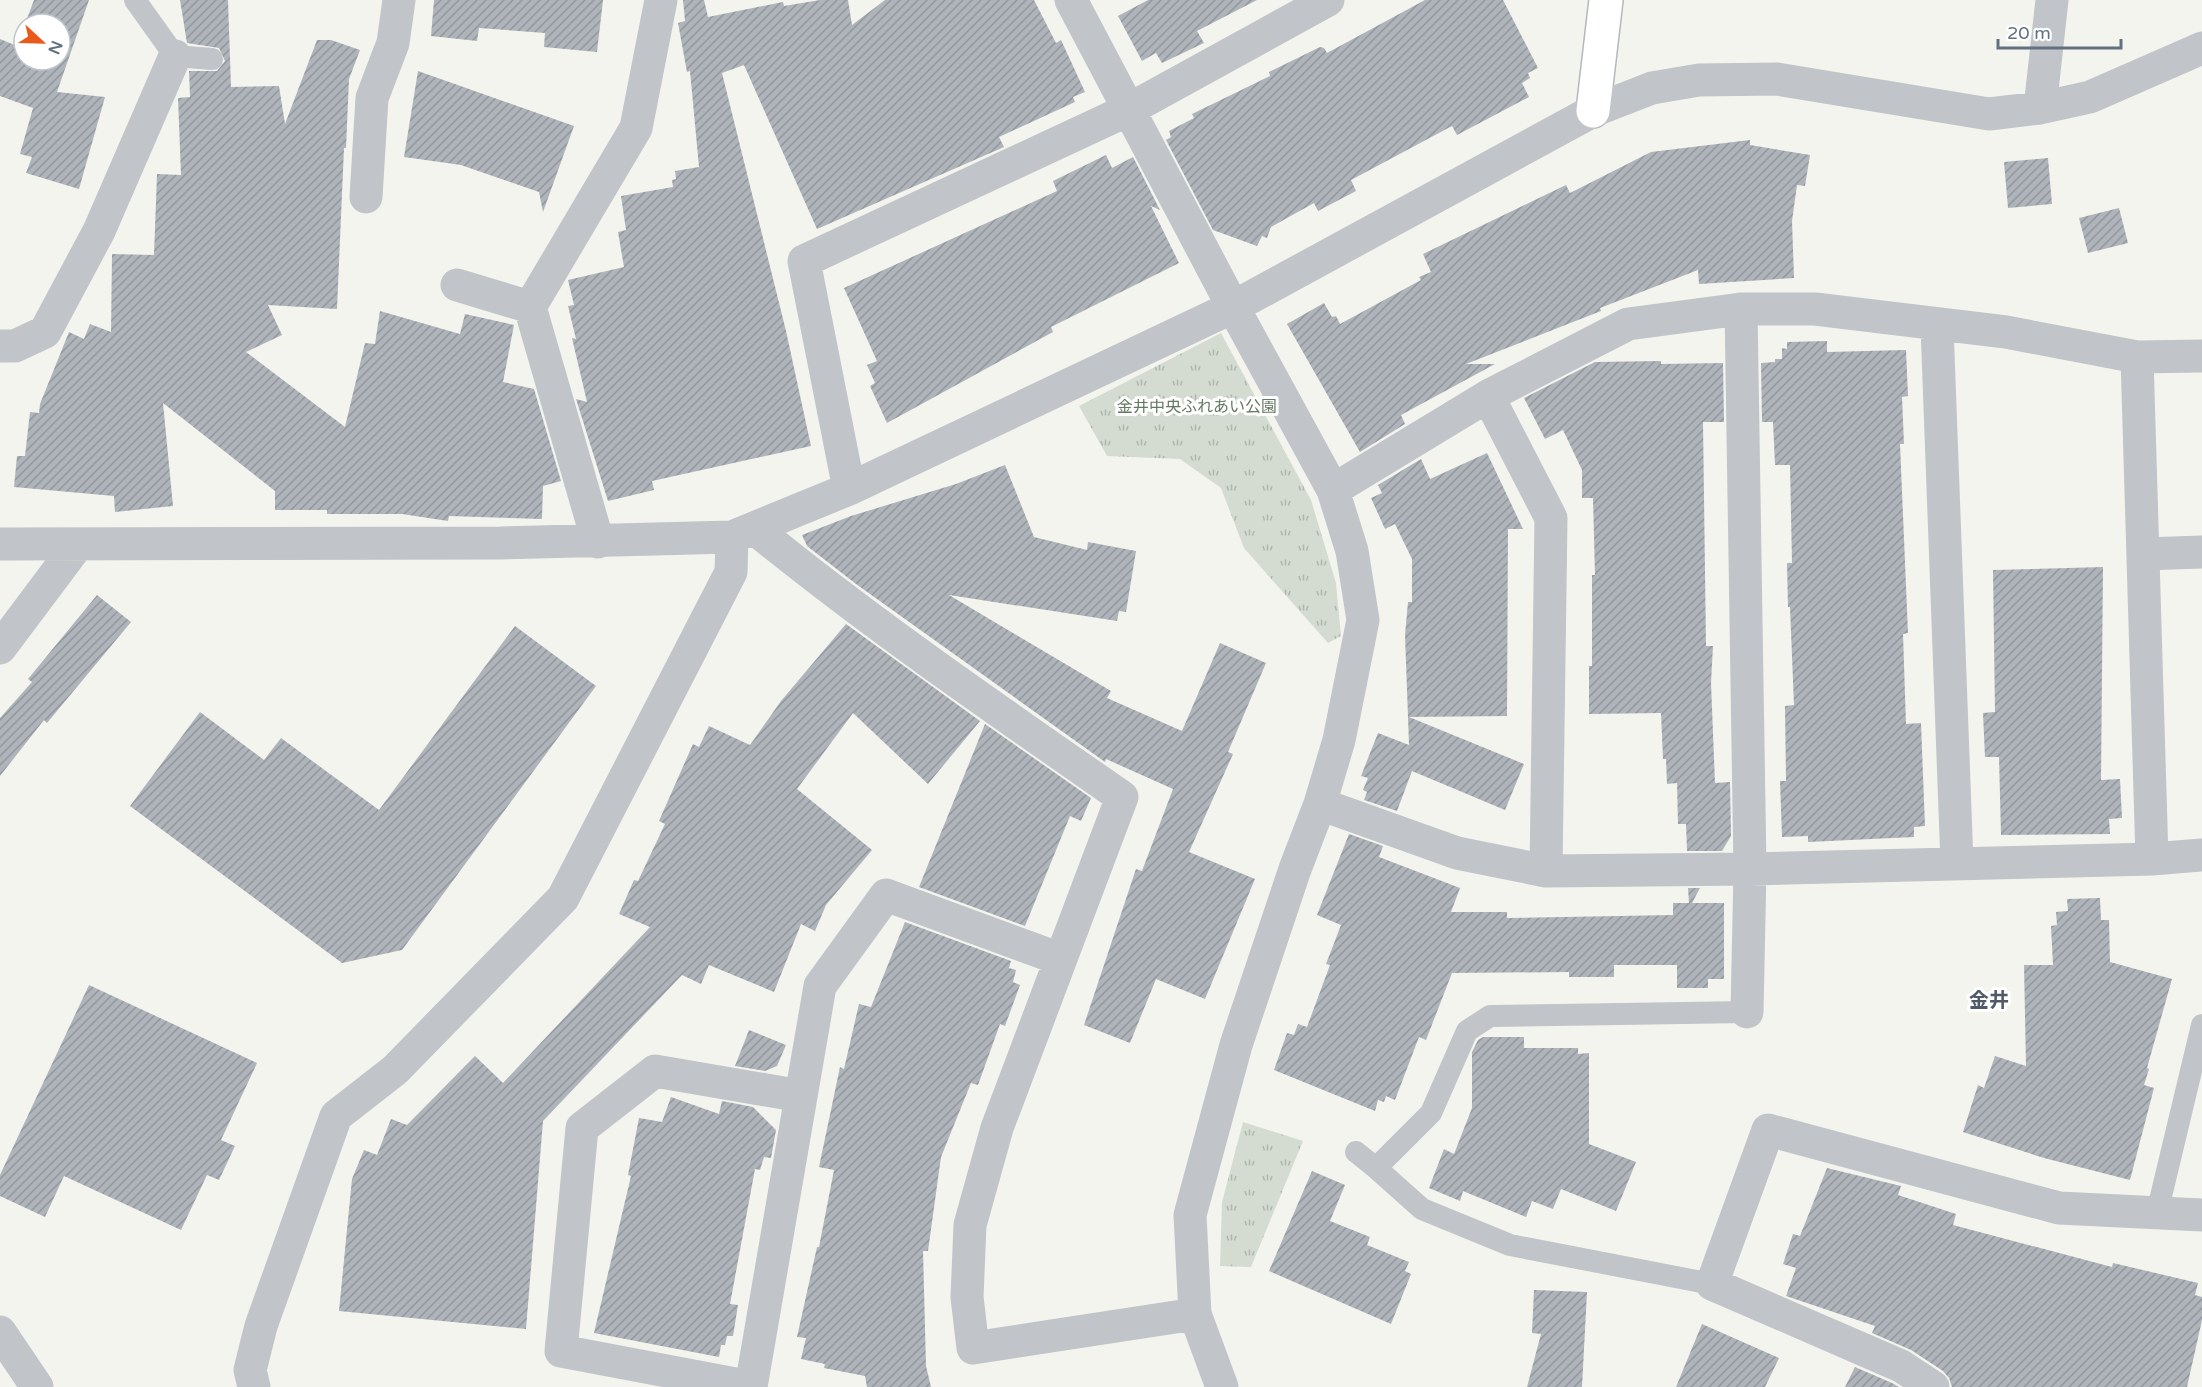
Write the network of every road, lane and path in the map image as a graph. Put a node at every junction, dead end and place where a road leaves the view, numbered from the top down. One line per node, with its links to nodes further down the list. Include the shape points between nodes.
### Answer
1 (135, 0): 9 (lane)
2 (399, 0): 14 (street, via 393,43 364,94)
3 (661, 0): 16 (street, via 636,128)
4 (1071, 0): 12 (street)
5 (1328, 0): 12 (street)
6 (1606, 0): 13 (street)
7 (2052, 0): 11 (street)
8 (2202, 48): 11 (street, via 2090,97)
9 (175, 56): 10 (lane); 20 (street, via 99,231 45,332 15,346)
10 (212, 59)
11 (2040, 108): 13 (street, via 1989,114 1777,79 1699,80 1652,88)
12 (1128, 110): 17 (street); 24 (street, via 804,261)
13 (1593, 111): 17 (street)
14 (366, 197)
15 (457, 285): 16 (street)
16 (530, 307): 27 (street)
17 (1233, 307): 24 (street); 25 (street)
18 (1741, 309): 19 (street, via 1815,309); 23 (street, via 1628,324); 37 (street)
19 (1937, 326): 22 (street, via 2006,332); 36 (street)
20 (0, 346)
21 (2202, 356): 22 (street)
22 (2137, 357): 31 (street)
23 (1488, 396): 25 (street); 38 (street, via 1551,518)
24 (849, 489): 26 (street)
25 (1333, 490): 33 (street, via 1352,550 1363,620 1339,740)
26 (743, 533): 27 (street); 39 (street, via 828,588 924,660 1122,797); 51 (street, via 731,572 563,898 395,1070 336,1116 261,1326 250,1370)
27 (598, 542): 29 (street)
28 (0, 544): 29 (street)
29 (78, 544): 32 (street)
30 (2202, 552): 31 (street)
31 (2144, 554): 35 (street)
32 (0, 648)
33 (1320, 804): 38 (street, via 1457,853); 48 (street, via 1284,866 1233,1095 1190,1215)
34 (2202, 855): 35 (street)
35 (2152, 859): 36 (street)
36 (1957, 864): 37 (street)
37 (1750, 869): 38 (street); 40 (street)
38 (1546, 871)
39 (1060, 958): 42 (street, via 886,895 820,986); 48 (street, via 997,1128 970,1226 968,1297 973,1348)
40 (1747, 1012): 44 (lane, via 1491,1016 1467,1031 1431,1113)
41 (2202, 1025): 45 (lane)
42 (801, 1096): 52 (street); 52 (street, via 655,1071 582,1128 561,1351)
43 (1356, 1152): 44 (lane)
44 (1376, 1168): 47 (lane, via 1422,1209 1510,1245)
45 (2157, 1213): 46 (street); 47 (street, via 2059,1208 1768,1130)
46 (2202, 1215)
47 (1712, 1284): 54 (street, via 1901,1366)
48 (1195, 1314): 53 (street)
49 (1, 1336): 50 (street)
50 (37, 1387)
51 (254, 1387)
52 (751, 1387)
53 (1222, 1387)
54 (1933, 1387)

